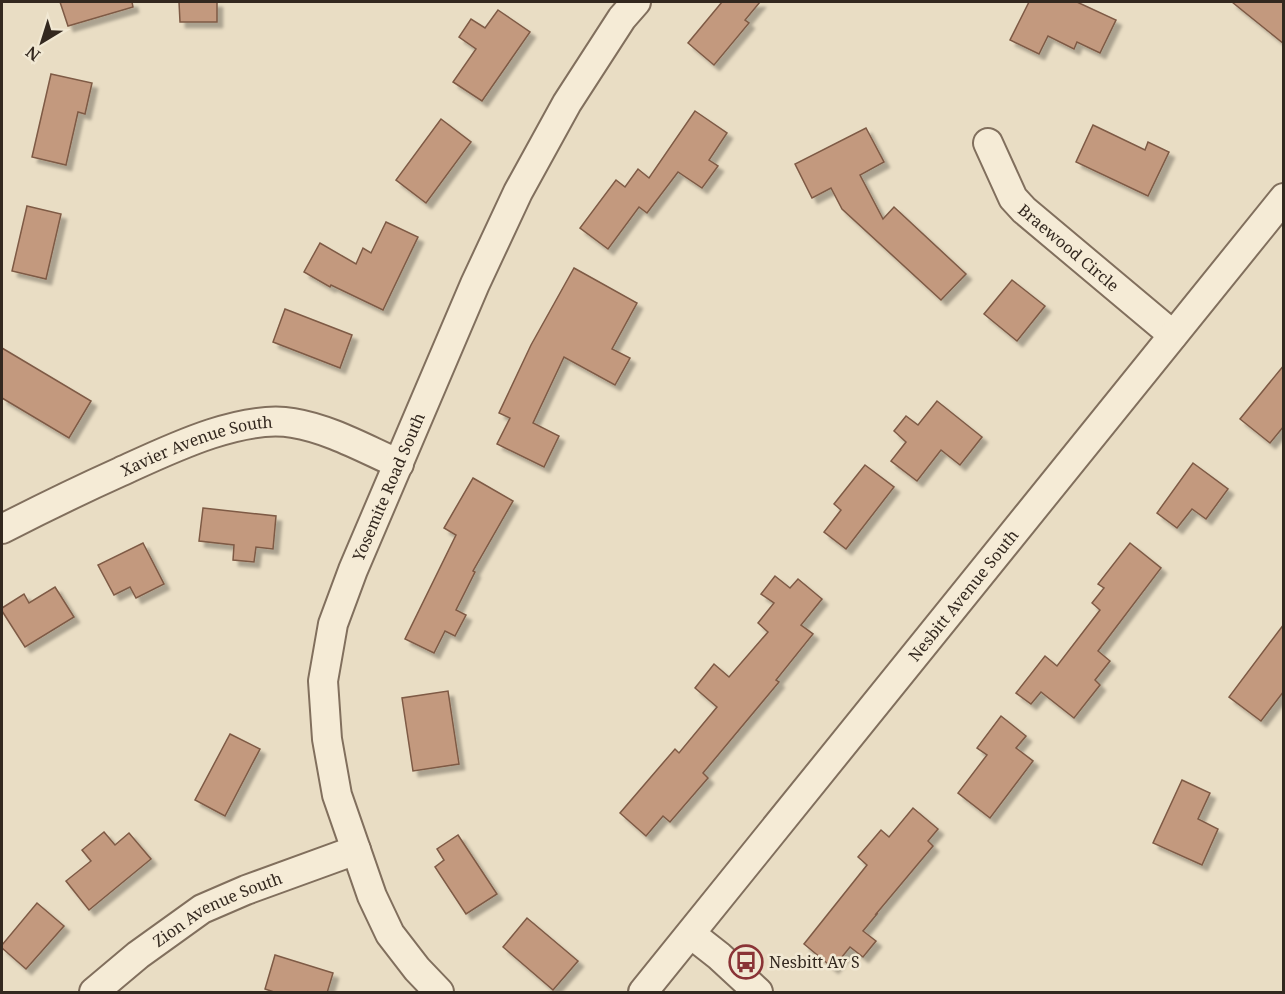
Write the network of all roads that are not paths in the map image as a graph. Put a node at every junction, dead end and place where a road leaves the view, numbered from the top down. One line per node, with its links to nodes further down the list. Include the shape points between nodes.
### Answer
1 (636, 2): 5 (street, Yosemite Road South, via 567,103 518,192)
2 (988, 143): 4 (street, Braewood Circle, via 1014,198 1024,210)
3 (1284, 198): 4 (street, Nesbitt Avenue South)
4 (1173, 335): 8 (street, Nesbitt Avenue South)
5 (399, 464): 6 (street, Xavier Avenue South, via 327,432 292,423 255,422 160,454); 7 (street, Yosemite Road South, via 333,624 323,681 327,739 337,795)
6 (2, 529)
7 (356, 850): 9 (street, Zion Avenue South, via 202,909); 10 (street, Yosemite Road South, via 390,934)
8 (691, 934): 11 (street, Nesbitt Avenue South); 12 (street)
9 (94, 993)
10 (439, 993)
11 (643, 993)
12 (758, 993)

